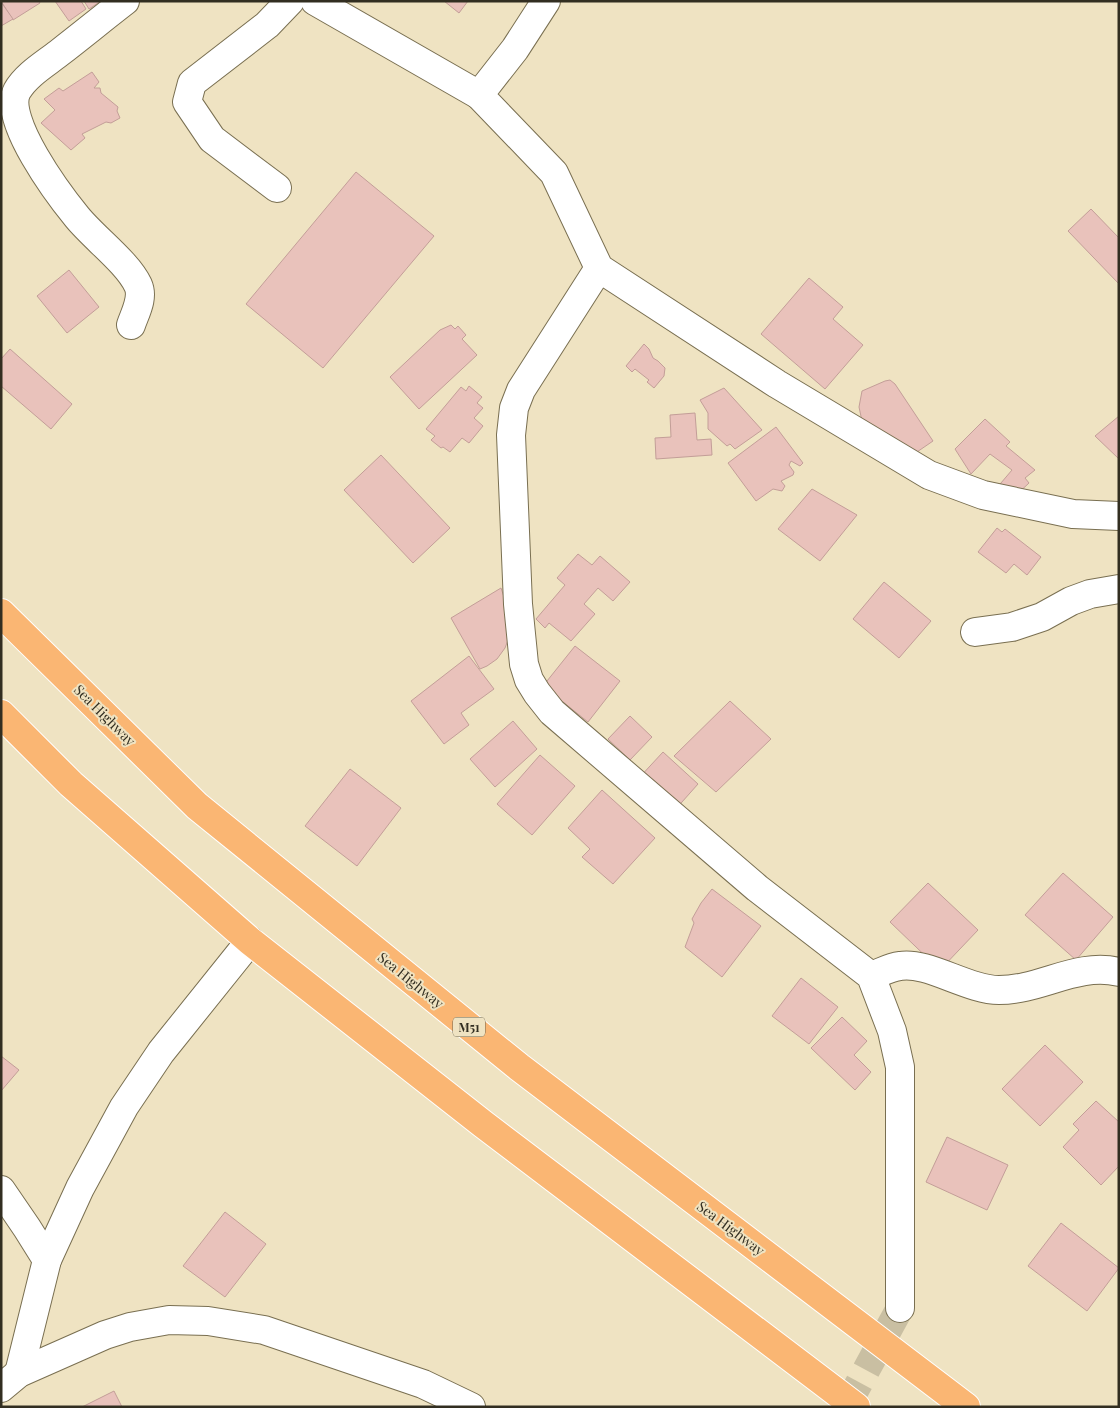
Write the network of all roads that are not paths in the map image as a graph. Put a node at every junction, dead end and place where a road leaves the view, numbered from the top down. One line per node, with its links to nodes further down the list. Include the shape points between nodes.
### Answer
1 (125, 1): 8 (street, via 33,73 16,92 16,106 20,129 38,162 78,218 138,285 141,295)
2 (290, 1): 6 (street, via 266,25 192,84 187,102 212,139)
3 (315, 1): 5 (street)
4 (546, 1): 5 (street, via 515,49)
5 (479, 95): 7 (street, via 554,173)
6 (277, 188)
7 (599, 268): 9 (street, via 777,384 929,475 983,496 1073,514); 16 (street, via 521,390 514,408 511,434 518,604 524,664 529,680 552,712 757,888)
8 (131, 325)
9 (1119, 516)
10 (1119, 589): 12 (street, via 1090,594 1012,627)
11 (1, 613): 23 (highway, Sea Highway / M51, via 196,806 519,1067)
12 (975, 632)
13 (1, 714): 14 (highway, via 71,784)
14 (250, 941): 18 (street, via 161,1052 124,1107 71,1205); 22 (highway, via 483,1124)
15 (1119, 972): 16 (street, via 1100,968 1080,971 1003,990 989,990 910,966)
16 (871, 976): 19 (street, via 892,1031 900,1067)
17 (1, 1190): 18 (street)
18 (47, 1260): 20 (street)
19 (900, 1308)
20 (10, 1380): 21 (street, via 81,1344 130,1327 169,1320 208,1321 264,1330 422,1384)
21 (471, 1407)
22 (856, 1407)
23 (966, 1407)

